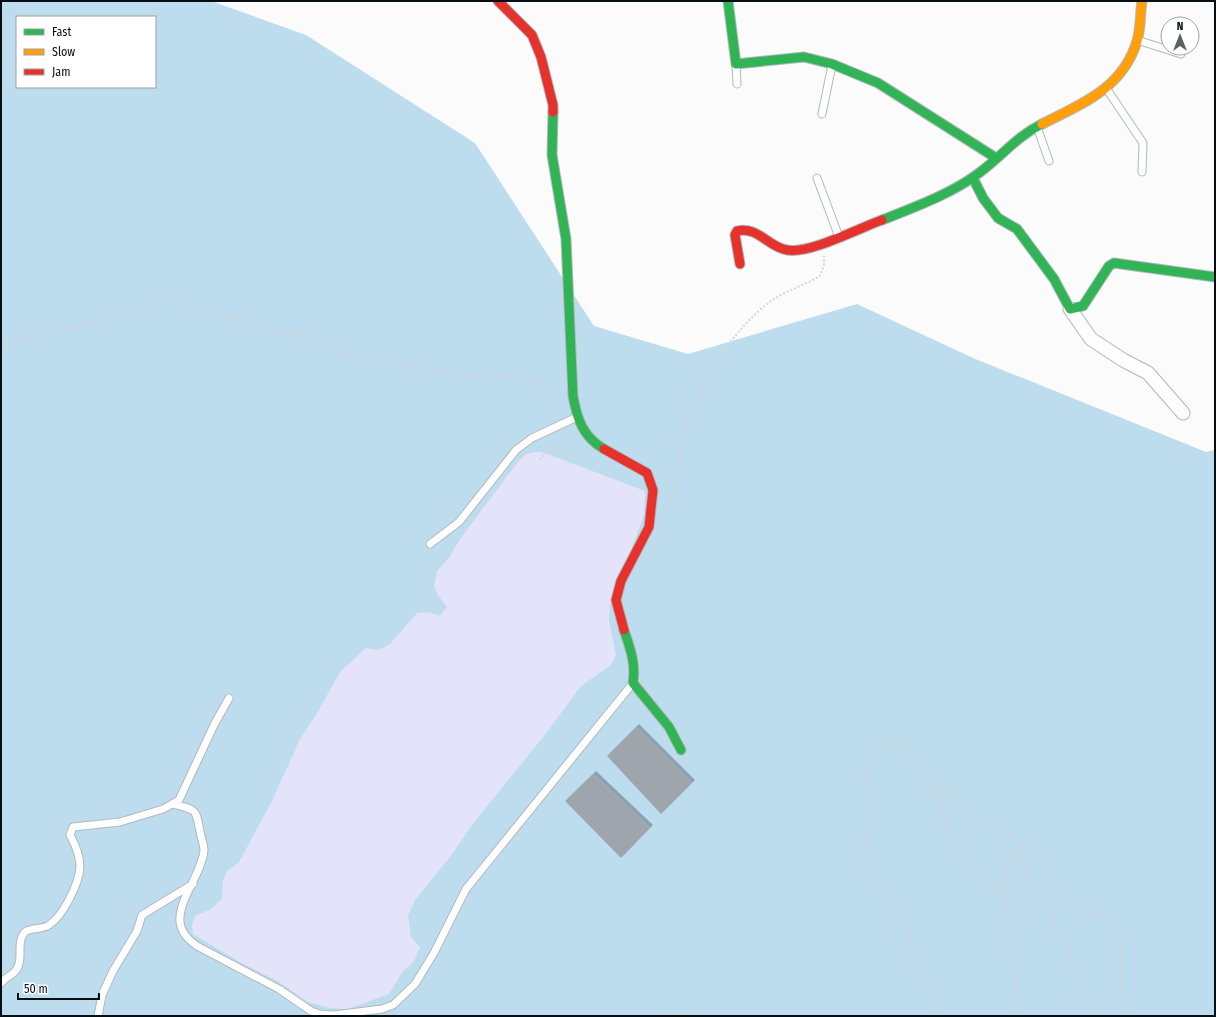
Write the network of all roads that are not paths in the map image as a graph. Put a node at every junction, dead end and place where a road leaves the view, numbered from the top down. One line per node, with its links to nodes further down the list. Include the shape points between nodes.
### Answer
1 (498, 1): 22 (street, via 532,34 541,57 553,105 552,155 566,239 573,396)
2 (728, 1): 6 (street)
3 (1142, 1): 4 (street)
4 (1137, 40): 5 (lane); 9 (street, via 1124,65)
5 (1160, 47)
6 (736, 64): 7 (street, via 804,57); 8 (lane)
7 (832, 64): 10 (lane); 12 (street, via 878,83)
8 (737, 84)
9 (1105, 88): 11 (street, via 1087,102); 14 (lane, via 1142,143)
10 (822, 114)
11 (1037, 127): 12 (street, via 1026,132); 13 (lane)
12 (996, 158): 16 (street)
13 (1049, 162)
14 (1142, 172)
15 (817, 178): 17 (lane)
16 (973, 178): 17 (street, via 934,198); 20 (street, via 983,198 998,218 1017,229 1054,279)
17 (839, 237): 18 (street, via 794,251 780,249 752,230 743,228 737,231 736,236)
18 (740, 264)
19 (1215, 278): 20 (street, via 1114,262 1083,306)
20 (1070, 309): 21 (street, via 1091,339 1148,373)
21 (1183, 413)
22 (577, 417): 23 (lane, via 526,442 516,450 459,522); 24 (street, via 592,442 648,473 653,490 649,527 621,581 616,600 633,656)
23 (430, 544)
24 (633, 683): 26 (street, via 669,727); 30 (lane, via 466,889 434,953 415,984 402,998 382,1009 334,1015)
25 (229, 698): 27 (lane, via 184,792)
26 (681, 750)
27 (173, 804): 28 (lane, via 192,809 198,816 204,850); 29 (lane, via 120,822 73,827 70,834 80,867 74,890 48,926 27,930 20,939 19,965 14,974)
28 (193, 884): 30 (lane, via 181,908 180,923 185,936 197,946 278,989); 31 (lane, via 142,915 137,931 102,995)
29 (1, 983)
30 (308, 1014)
31 (98, 1016)

